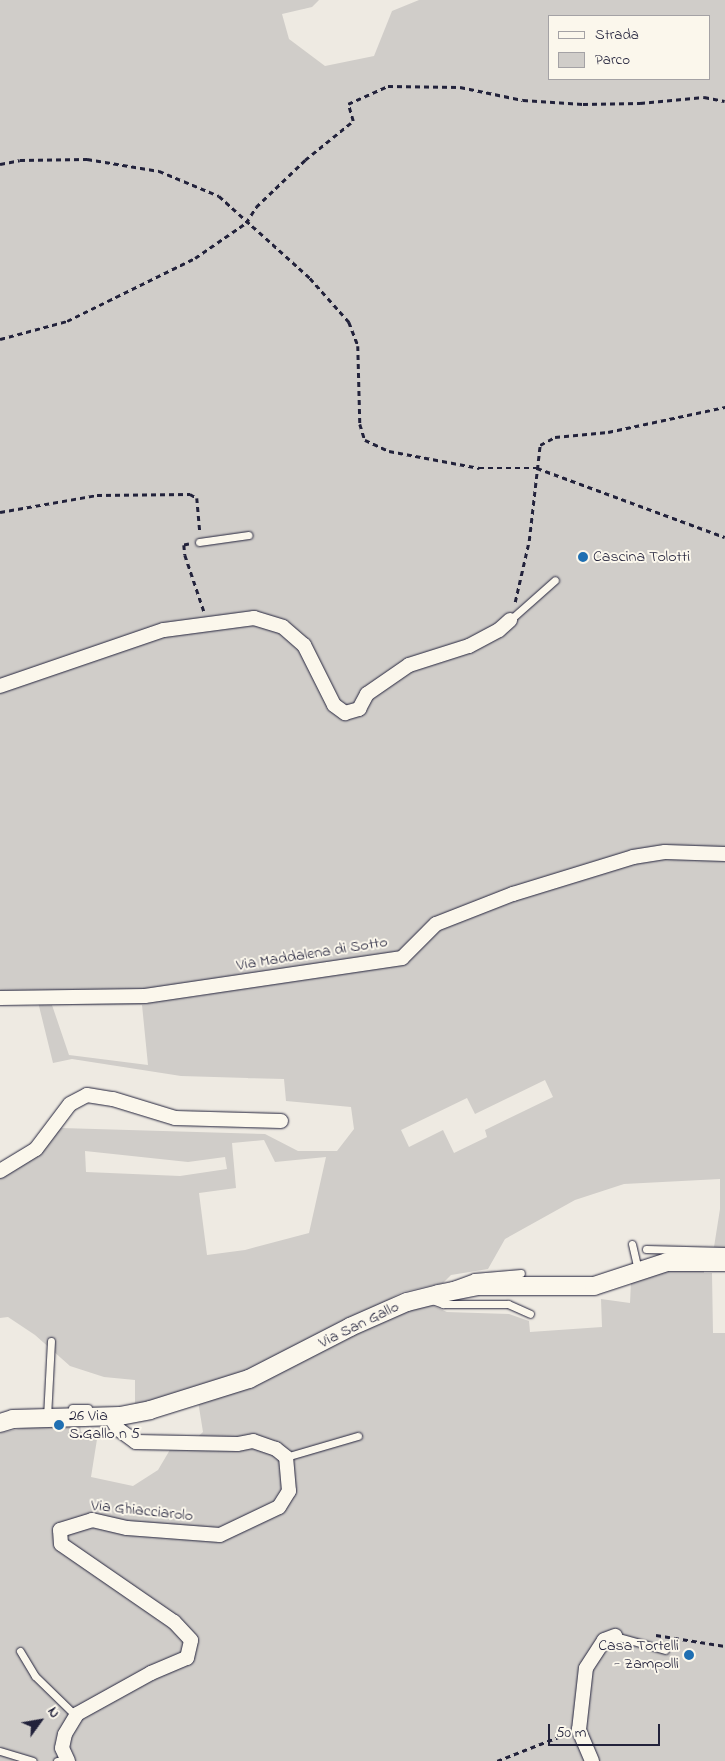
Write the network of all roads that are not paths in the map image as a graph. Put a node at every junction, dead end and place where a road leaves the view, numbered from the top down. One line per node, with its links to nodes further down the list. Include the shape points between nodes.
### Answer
1 (250, 535): 2 (lane)
2 (199, 542)
3 (555, 580): 4 (lane)
4 (510, 620): 5 (street, via 499,630 469,646 409,664 367,694 359,709 346,713 334,705 304,645 283,627 254,618 164,630)
5 (0, 686)
6 (725, 854): 7 (street, Via Maddalena di Sotto, via 665,852 632,857 512,894 436,924 402,958 145,996)
7 (0, 998)
8 (281, 1122): 9 (street, via 175,1118 113,1099 87,1095 70,1104 36,1149)
9 (0, 1171)
10 (632, 1244): 14 (lane)
11 (646, 1249): 12 (lane)
12 (725, 1251)
13 (725, 1262): 14 (street, Via San Gallo, via 667,1262)
14 (639, 1271): 16 (street, Via San Gallo, via 615,1282 594,1286 515,1285)
15 (521, 1273): 16 (lane, via 460,1280)
16 (431, 1295): 17 (lane, via 443,1304 508,1304); 20 (street, Via San Gallo, via 350,1327 249,1379)
17 (530, 1314)
18 (51, 1341): 21 (lane)
19 (72, 1408): 20 (lane, via 99,1409)
20 (119, 1415): 21 (street, Via San Gallo); 24 (street, via 118,1430 136,1442 253,1442 276,1449)
21 (47, 1417): 22 (street, Via San Gallo)
22 (0, 1423)
23 (358, 1436): 24 (lane)
24 (286, 1457): 28 (street, Via Ghiacciarolo, via 289,1491 279,1507 220,1535 127,1528 92,1520 60,1530 61,1544 174,1622 191,1640 187,1658 151,1673)
25 (615, 1636): 27 (lane); 32 (street, via 604,1640 586,1668 579,1730)
26 (20, 1650): 28 (lane, via 35,1676)
27 (665, 1650)
28 (76, 1716): 31 (street, via 65,1734)
29 (0, 1751): 30 (lane)
30 (33, 1761)
31 (64, 1761)
32 (592, 1761)

